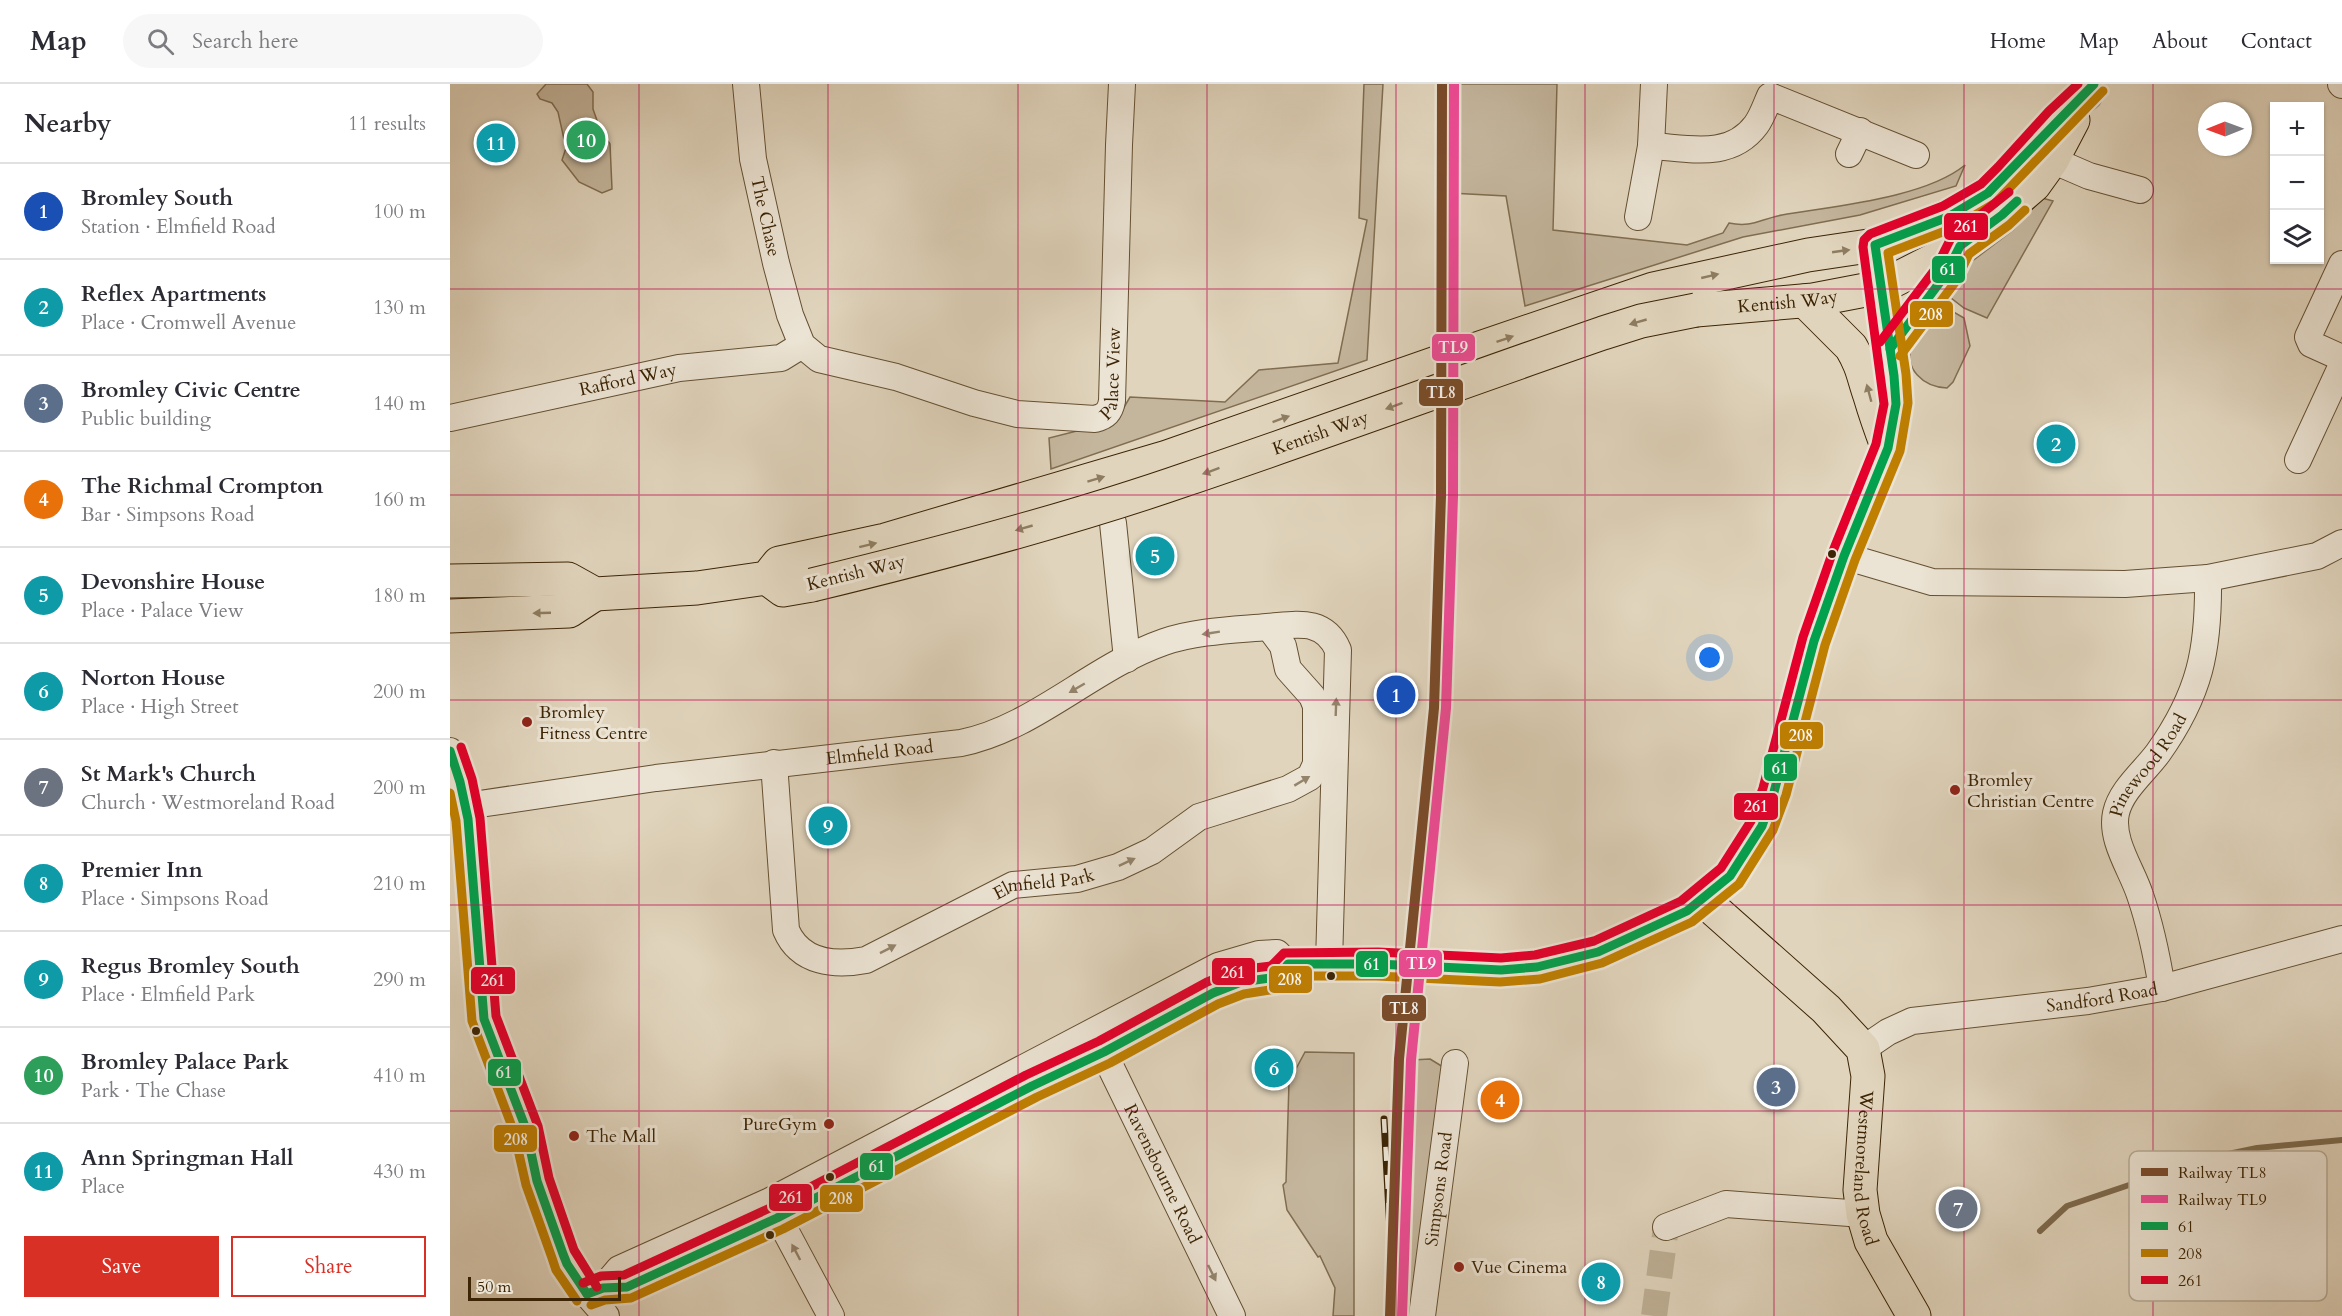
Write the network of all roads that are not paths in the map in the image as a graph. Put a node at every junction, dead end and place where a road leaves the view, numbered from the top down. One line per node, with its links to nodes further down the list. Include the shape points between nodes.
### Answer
1 (746, 84): 16 (street, The Chase, via 756,171 776,263)
2 (1122, 84): 16 (street, Palace View, via 1112,401 1110,411 1103,417 1017,414 896,377 819,359)
3 (1653, 84): 6 (street)
4 (2090, 89): 8 (main road, Kentish Way); 11 (main road, Kentish Way, via 1987,193 1950,215)
5 (1762, 90): 6 (street, via 1756,125 1727,148); 7 (street, via 1855,143)
6 (1651, 146): 10 (street)
7 (1916, 155)
8 (2052, 160): 9 (street); 12 (main road, Kentish Way, via 2034,185 2002,215)
9 (2140, 190)
10 (1638, 217)
11 (1875, 245): 14 (main road); 26 (main road, Kentish Way, one-way to 11, via 885,540 1167,457 1653,289 1808,255)
12 (1960, 246): 14 (main road, Kentish Way); 17 (main road, via 1946,274)
13 (2342, 264): 18 (street, via 2308,338 2311,344)
14 (1881, 287): 15 (main road, Kentish Way); 17 (main road)
15 (1805, 301): 21 (main road, one-way to 15, via 1863,369 1851,347); 26 (main road, Kentish Way, one-way to 26, bridge, via 1696,310 1641,321 1185,480 908,561)
16 (802, 345): 20 (street, Rafford Way, via 781,358 679,368)
17 (1890, 349): 21 (main road, via 1896,404)
18 (2342, 358)
19 (2342, 365): 22 (street)
20 (450, 418)
21 (1888, 448): 25 (main road)
22 (2298, 460)
23 (1113, 524): 32 (street)
24 (2342, 543): 27 (street, via 2317,556)
25 (1844, 556): 27 (street, via 1932,582 2125,584); 36 (main road, via 1814,641 1762,826 1730,876)
26 (811, 571): 29 (main road, Kentish Way, via 783,590 766,578 711,587)
27 (2208, 578): 39 (street, Pinewood Road, via 2207,636 2190,699 2171,735 2122,798 2116,814 2118,839 2140,895)
28 (450, 581): 29 (main road, via 568,579)
29 (595, 594): 30 (main road, Kentish Way, one-way to 30, via 569,611)
30 (450, 616)
31 (1269, 627): 32 (street, Elmfield Road, one-way to 32, via 1234,629 1165,642); 34 (street, Elmfield Park, one-way to 31, via 790,941 815,959 832,963 866,960 1013,885 1077,879 1118,867 1152,851 1198,817 1288,789 1310,777 1316,764 1316,706 1288,669 1283,646); 38 (street, Elmfield Road, one-way to 31, via 1338,650 1313,625)
32 (1127, 659): 34 (street, Elmfield Road, one-way to 34, via 985,738)
33 (450, 751): 35 (street)
34 (774, 764): 35 (street, Elmfield Road)
35 (466, 806): 46 (street, via 484,1019 526,1130 537,1181 567,1264)
36 (1702, 898): 38 (street, via 1687,911 1598,952 1537,967 1501,970); 41 (main road, via 1826,1009)
37 (2342, 939): 39 (street, Sandford Road)
38 (1329, 963): 40 (street, via 1288,964 1277,953 1218,966)
39 (2162, 988): 41 (street, Sandford Road, via 2088,1001 1912,1021)
40 (1099, 1041): 43 (street); 49 (street, Ravensbourne Road, one-way to 49)
41 (1863, 1048): 44 (main road, Westmoreland Road, via 1868,1076 1860,1196)
42 (1455, 1063): 50 (street, Simpsons Road)
43 (773, 1209): 46 (street, via 627,1287); 48 (street, one-way to 43)
44 (1863, 1214): 45 (street, via 1726,1204); 51 (main road, Westmoreland Road, via 1871,1241)
45 (1666, 1227)
46 (595, 1291): 47 (street)
47 (606, 1316)
48 (831, 1316)
49 (1232, 1316)
50 (1422, 1316)
51 (1914, 1316)

